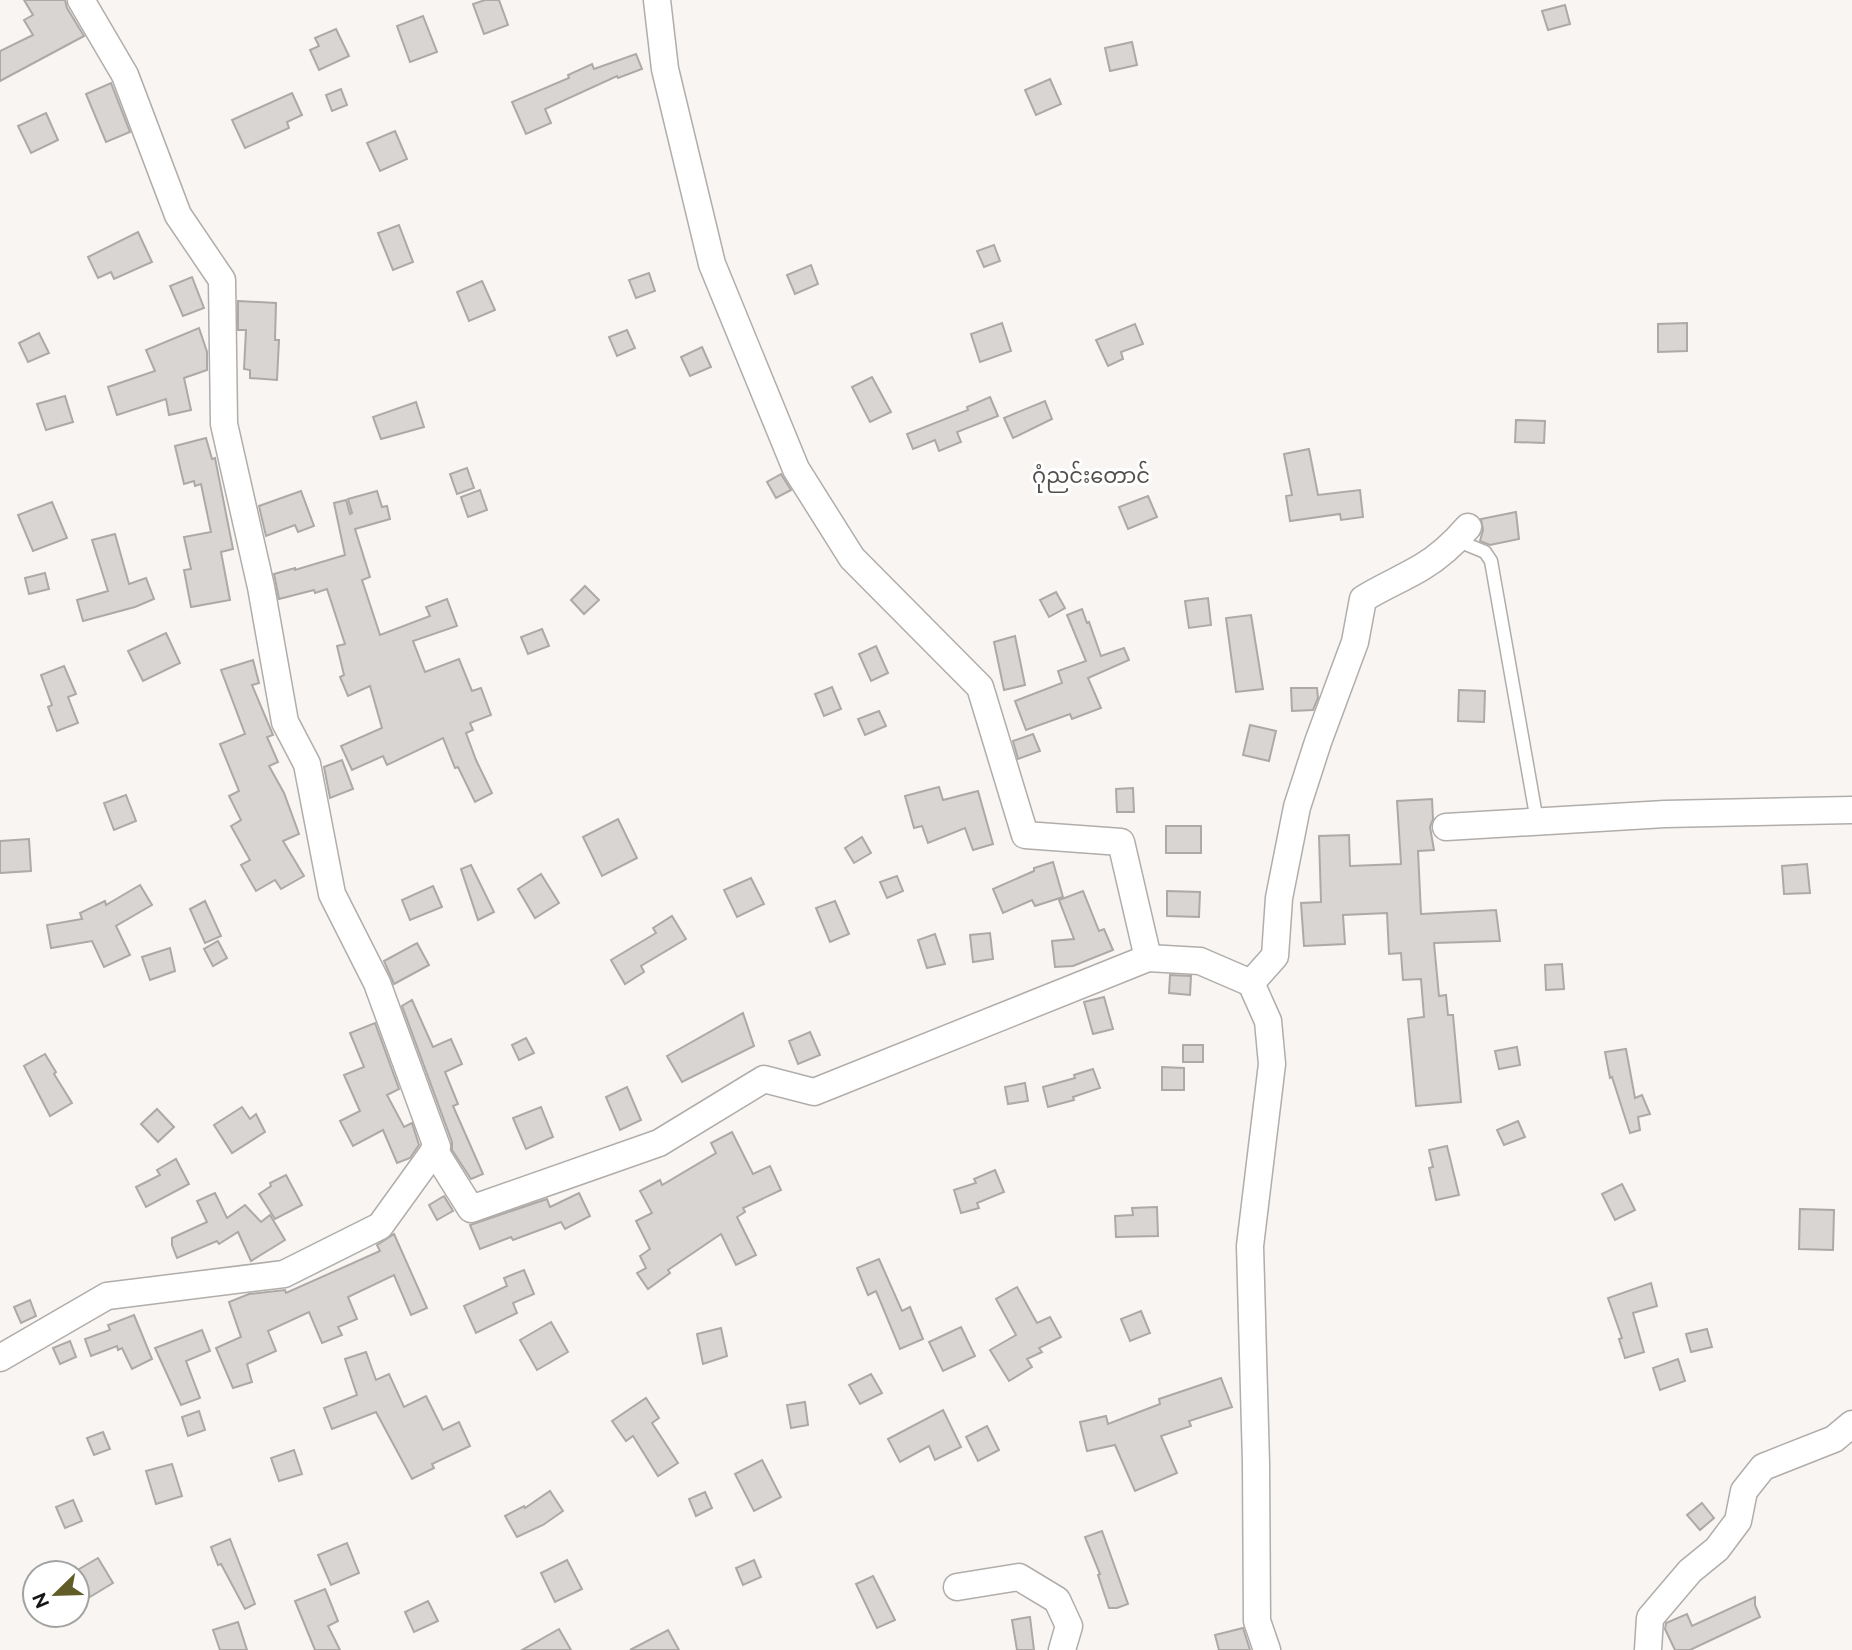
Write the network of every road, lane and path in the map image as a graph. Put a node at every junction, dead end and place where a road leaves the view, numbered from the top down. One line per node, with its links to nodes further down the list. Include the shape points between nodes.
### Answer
1 (81, 0): 9 (street, via 125,75 178,215 222,280 224,424 261,587 285,722 307,764 332,894 377,983 437,1147)
2 (657, 0): 7 (street, via 666,69 712,264 796,469 852,558 980,687 1025,835 1121,842)
3 (1462, 534): 5 (lane, via 1491,561); 8 (street, via 1423,567 1363,599 1355,642 1297,807 1279,898 1275,956)
4 (1852, 810): 5 (street)
5 (1537, 821): 6 (street)
6 (1446, 827)
7 (1148, 958): 8 (street, via 1200,961); 9 (street, via 814,1092 764,1079 659,1143 471,1209)
8 (1251, 983): 14 (street, via 1268,1021 1272,1064 1250,1245 1257,1621)
9 (434, 1150): 10 (street, via 380,1226 284,1274 107,1296)
10 (0, 1358)
11 (1852, 1424): 15 (street, via 1834,1439 1763,1467 1744,1491 1738,1521 1650,1618)
12 (957, 1587): 13 (street, via 1019,1577 1057,1600 1069,1626)
13 (1062, 1650)
14 (1267, 1650)
15 (1648, 1650)

